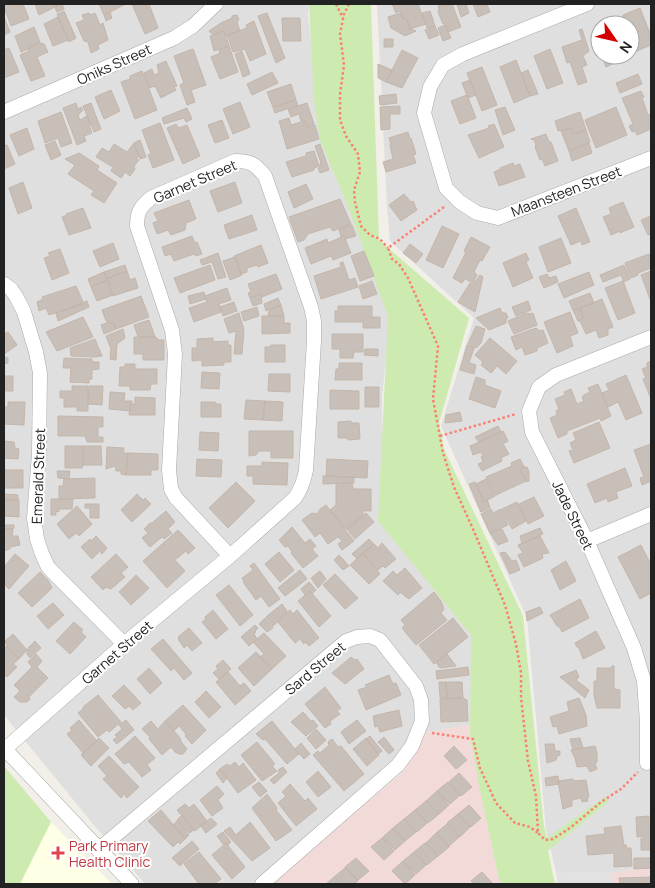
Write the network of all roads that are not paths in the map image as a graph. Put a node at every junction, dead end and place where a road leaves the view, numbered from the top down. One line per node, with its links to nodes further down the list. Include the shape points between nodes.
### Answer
1 (216, 4): 3 (street, Oniks Street, via 193,26 174,38)
2 (587, 4): 4 (street, Maansteen Street, via 443,65 430,87 424,113 446,188 477,213 498,218)
3 (4, 112)
4 (651, 158)
5 (4, 284): 10 (street, Emerald Street, via 11,289 24,312 40,373 34,518 37,539 48,566)
6 (651, 337): 8 (street, Jade Street, via 556,375 539,387 529,411 532,432)
7 (651, 514): 8 (street)
8 (587, 541): 12 (street, Jade Street, via 634,648 644,681)
9 (230, 556): 9 (street, Garnet Street, via 170,489 174,343 137,226 137,215 151,198 235,161 245,161 252,163 265,176 311,307 314,341 304,482 295,498); 10 (street, Garnet Street)
10 (124, 644): 11 (street, Garnet Street)
11 (4, 748): 13 (street)
12 (647, 763)
13 (98, 850): 14 (street); 15 (street, Sard Street, via 346,641 370,636 380,640 416,686 421,700 422,721 412,746 398,765)
14 (132, 884)
15 (262, 884)

